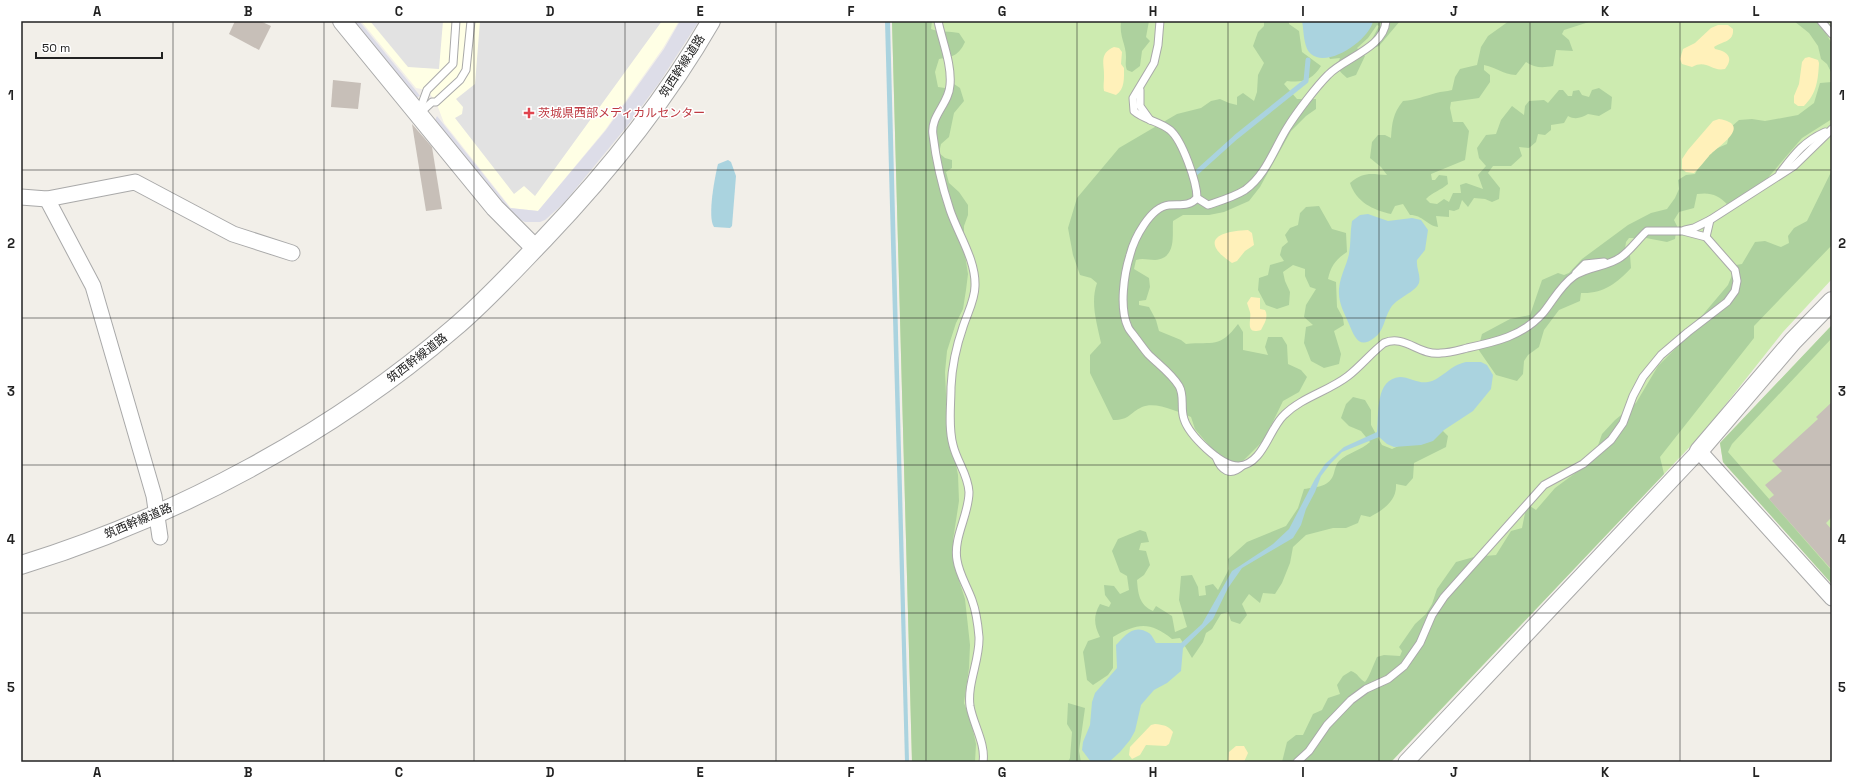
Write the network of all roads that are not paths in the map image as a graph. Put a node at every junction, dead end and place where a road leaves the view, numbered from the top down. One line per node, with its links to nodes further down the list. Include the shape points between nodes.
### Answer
1 (342, 21): 10 (street)
2 (456, 21): 10 (lane, via 453,64 427,90)
3 (471, 21): 10 (lane, via 466,70 460,80)
4 (711, 21): 20 (street, 筑西幹線道路, via 690,58 633,138 583,198)
5 (938, 21): 28 (lane, via 950,72 950,86 948,97 933,120 932,132 950,209 971,262 976,287 954,356 950,419 953,445 967,477 969,493 956,559 977,619 979,639 977,661 970,688 970,705 981,744)
6 (1160, 21): 13 (lane, via 1154,62 1133,98 1134,111 1170,130 1179,144)
7 (1386, 21): 16 (lane, via 1382,35 1329,74 1288,127 1261,174 1244,190)
8 (1821, 21): 9 (lane)
9 (1832, 34)
10 (419, 114): 20 (street, via 495,208)
11 (1831, 130): 17 (lane, via 1794,166)
12 (21, 197): 14 (street)
13 (1197, 198): 15 (lane); 16 (lane)
14 (47, 199): 21 (street, via 135,182 233,234); 24 (street, via 93,286 154,496)
15 (1188, 205): 16 (lane); 18 (lane, via 1167,205 1155,211 1141,229 1130,254 1124,286 1124,309 1128,327 1146,352 1179,386 1183,417 1189,430 1226,464 1239,466 1256,456 1283,416 1296,405 1348,376 1384,342 1400,340 1427,353 1440,354 1495,342 1519,333 1530,325 1574,276 1584,270 1621,258 1646,231)
16 (1208, 205)
17 (1710, 220): 18 (lane); 19 (lane)
18 (1683, 231): 19 (lane)
19 (1706, 238): 29 (lane, via 1735,270 1735,291 1727,302 1662,355 1643,377 1623,424 1611,440 1583,464 1544,485 1519,512 1444,597 1432,615 1420,643 1404,666 1388,679 1366,689 1351,700)
20 (535, 248): 24 (street, 筑西幹線道路, via 454,329 377,389 250,468)
21 (292, 253)
22 (1832, 301): 23 (street, via 1793,341)
23 (1699, 451): 27 (street); 30 (street)
24 (156, 514): 25 (street); 26 (street, 筑西幹線道路, via 57,554)
25 (160, 537)
26 (21, 565)
27 (1832, 598)
28 (983, 762)
29 (1297, 762)
30 (1406, 762)

